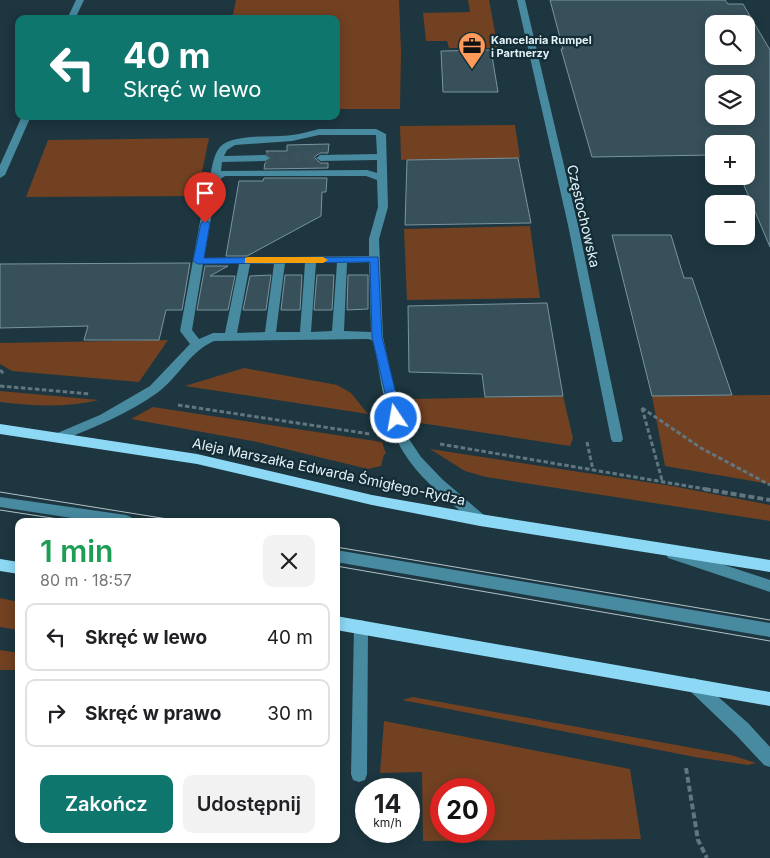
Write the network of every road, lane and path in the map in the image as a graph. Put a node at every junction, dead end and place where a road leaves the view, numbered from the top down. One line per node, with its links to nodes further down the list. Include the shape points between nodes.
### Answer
1 (80, 0): 3 (street)
2 (521, 0): 34 (street, Częstochowska, via 573,225)
3 (73, 15)
4 (25, 120): 9 (street)
5 (381, 157): 7 (street); 8 (street, via 381,134 328,132 233,142 220,151); 11 (street)
6 (265, 158): 8 (street)
7 (321, 158)
8 (218, 159): 10 (street)
9 (0, 175)
10 (215, 178): 11 (street, via 223,173 367,173); 17 (street)
11 (382, 178): 12 (street, via 383,206 374,239)
12 (375, 259): 16 (street); 22 (street)
13 (245, 260): 14 (street); 17 (street); 19 (street)
14 (280, 260): 15 (street); 20 (street)
15 (311, 260): 16 (street); 21 (street)
16 (342, 260): 18 (street)
17 (198, 261): 23 (street, via 186,331)
18 (338, 335): 21 (street); 22 (street)
19 (230, 336): 20 (street); 23 (street, via 213,337)
20 (270, 336): 21 (street)
21 (305, 336)
22 (377, 337): 41 (street, via 396,418 406,445 431,475)
23 (197, 344): 33 (street, via 154,389 104,418)
24 (0, 370): 25 (path)
25 (5, 375)
26 (0, 386): 27 (path)
27 (96, 395)
28 (640, 400): 30 (path)
29 (169, 404): 32 (path)
30 (642, 408): 36 (path); 37 (path, via 702,448)
31 (0, 429): 33 (main road, Aleja Marszałka Edwarda Śmigłego-Rydza)
32 (379, 435)
33 (58, 437): 41 (main road, Aleja Marszałka Edwarda Śmigłego-Rydza, via 197,459 372,500)
34 (617, 439)
35 (434, 443): 36 (path)
36 (662, 480): 38 (path)
37 (770, 485)
38 (770, 500)
39 (0, 502): 40 (street)
40 (106, 518)
41 (480, 520): 42 (main road, Aleja Marszałka Edwarda Śmigłego-Rydza)
42 (654, 549): 45 (main road, Aleja Marszałka Edwarda Śmigłego-Rydza); 47 (street)
43 (340, 557): 50 (street)
44 (0, 565): 46 (main road)
45 (770, 566)
46 (15, 567)
47 (770, 586)
48 (340, 624): 49 (main road)
49 (361, 627): 51 (main road); 55 (street)
50 (770, 630)
51 (694, 685): 52 (main road); 53 (street)
52 (770, 699)
53 (770, 759)
54 (686, 768): 56 (path, via 698,840)
55 (359, 774)
56 (707, 858)

